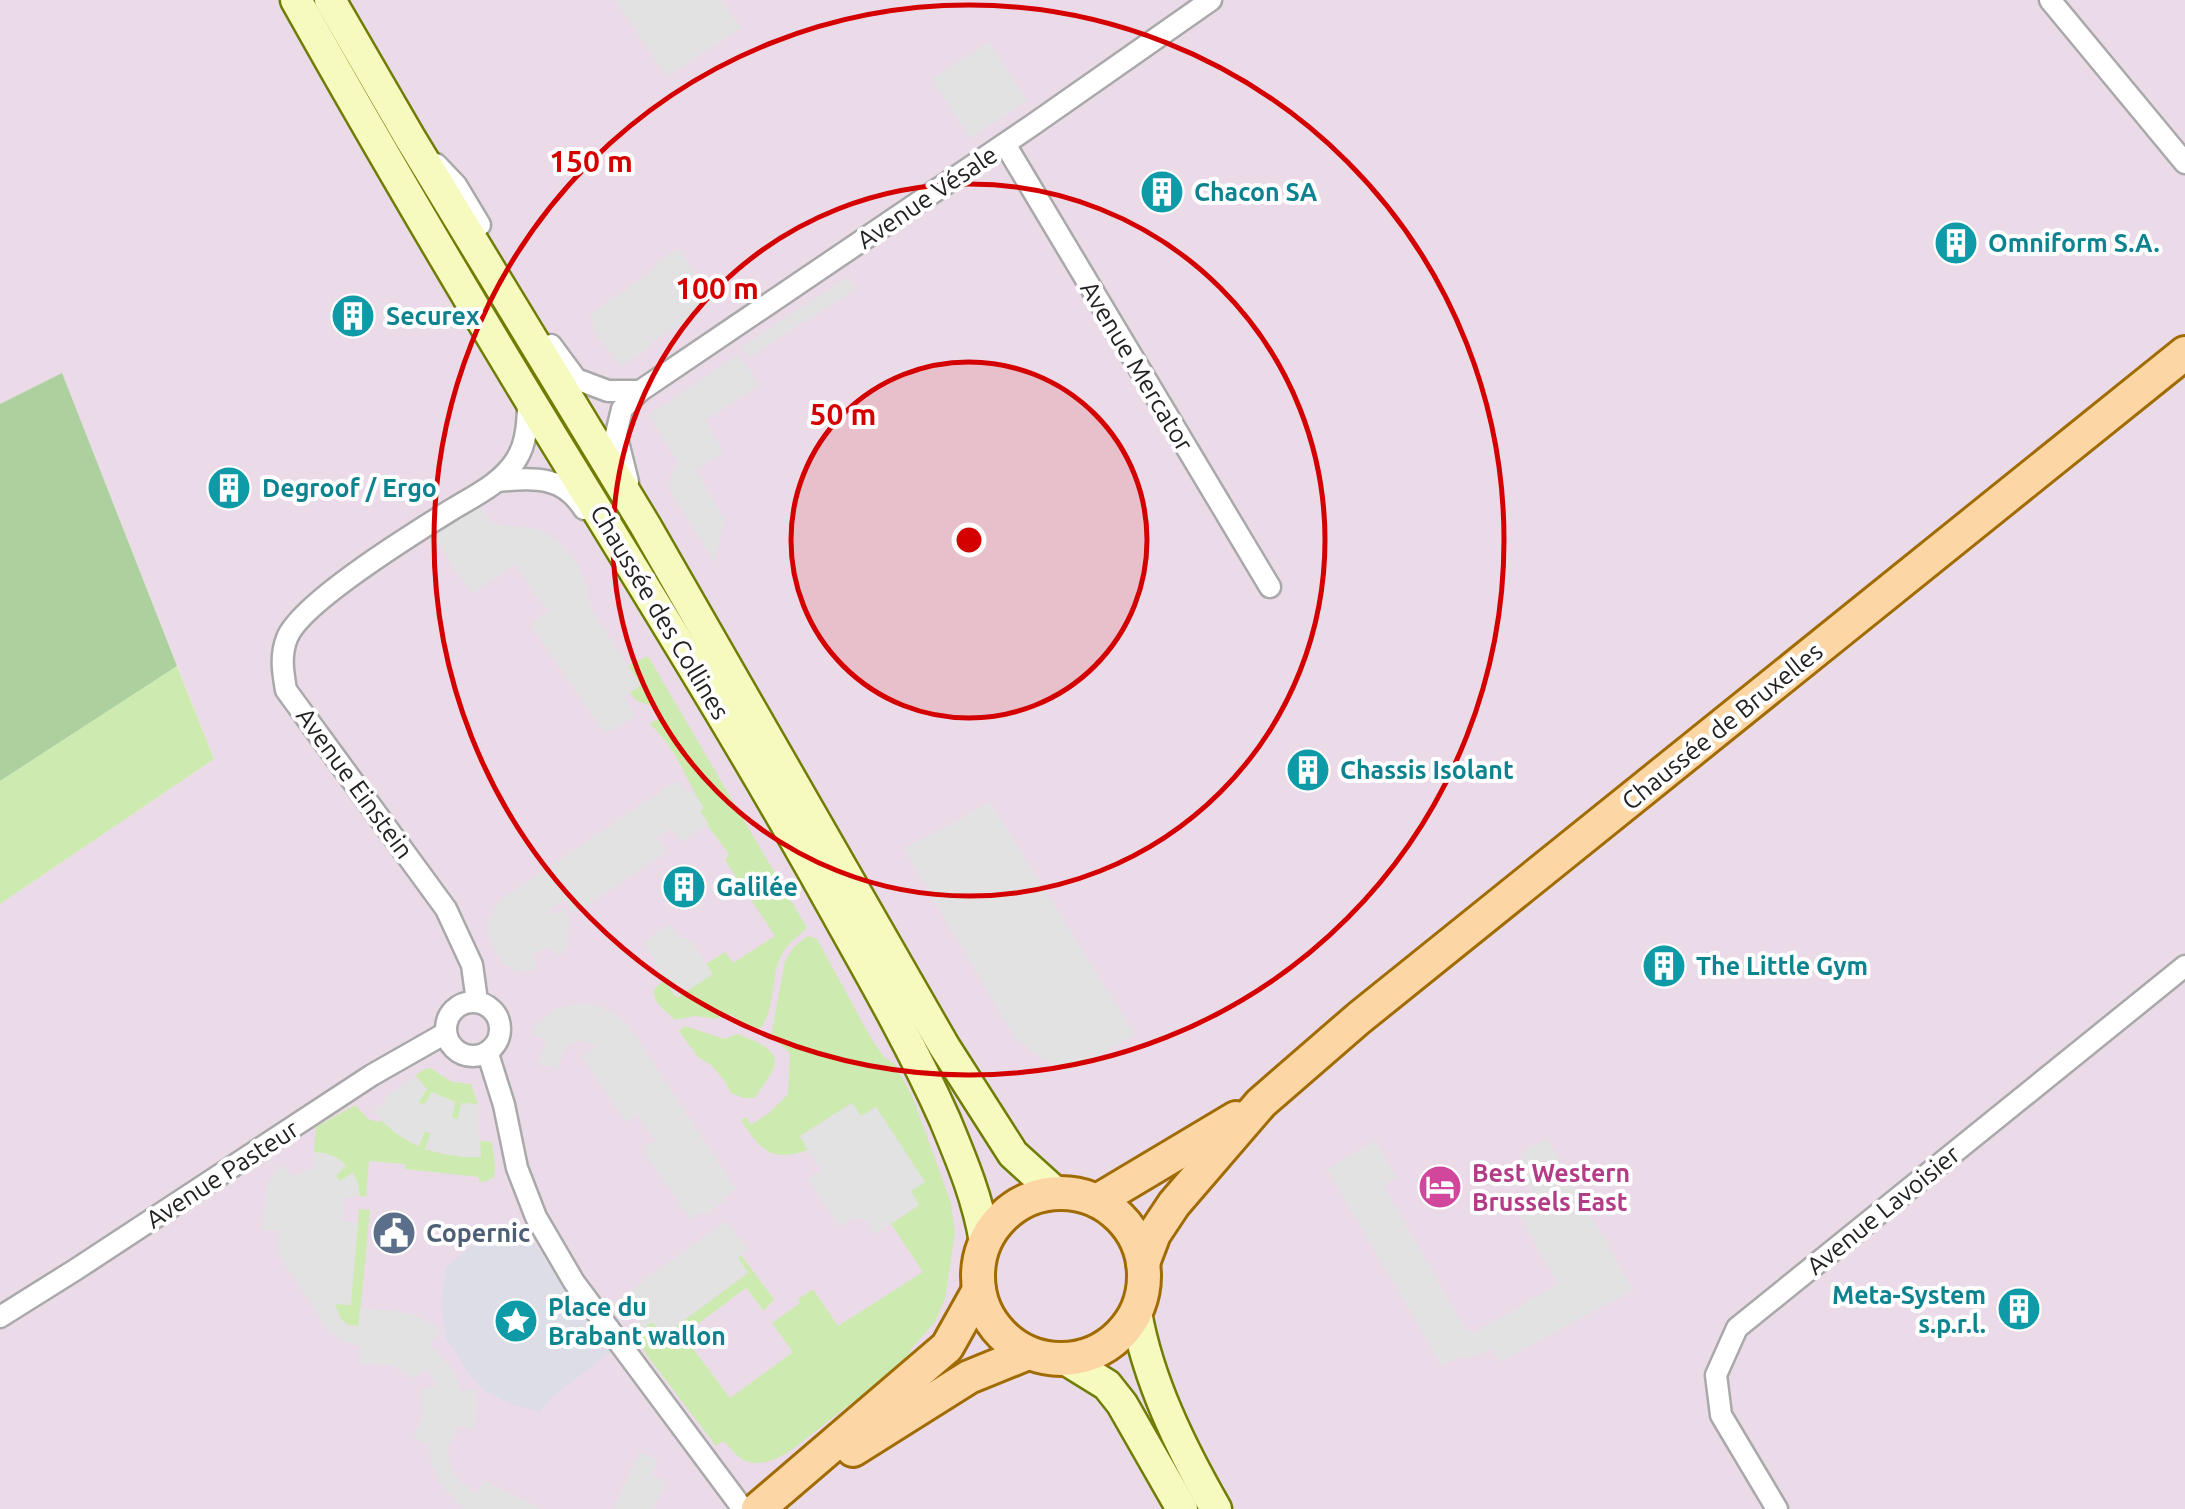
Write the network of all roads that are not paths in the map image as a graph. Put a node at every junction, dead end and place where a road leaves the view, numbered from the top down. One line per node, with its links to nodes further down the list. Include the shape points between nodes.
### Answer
1 (296, 0): 10 (main road, Chaussée des Collines)
2 (330, 0): 5 (main road, Chaussée des Collines)
3 (1211, 0): 6 (street, Avenue Vésale)
4 (2050, 0): 7 (street)
5 (410, 138): 9 (street, via 456,185 576,378 608,390); 12 (main road, Chaussée des Collines)
6 (1005, 144): 9 (street, Avenue Vésale); 13 (street, Avenue Mercator)
7 (2185, 164)
8 (2185, 353): 19 (main road, Chaussée de Bruxelles)
9 (640, 391): 12 (street, Avenue Vésale, via 622,409 616,434)
10 (528, 396): 11 (street, Avenue Einstein, via 517,459); 14 (main road, Chaussée des Collines)
11 (498, 481): 14 (street, via 532,478 574,493 710,723); 16 (street, Avenue Einstein, via 368,564 300,618 281,663 286,690 446,908 472,964)
12 (645, 525): 20 (main road, Chaussée des Collines, via 944,1046 1013,1154)
13 (1270, 588)
14 (747, 754): 22 (main road, Chaussée des Collines, via 931,1090 967,1172)
15 (2185, 966): 33 (street, Avenue Lavoisier, via 1737,1328 1716,1376 1721,1416)
16 (478, 1002): 17 (street, via 459,1006); 18 (street, Avenue Einstein, via 495,1014 500,1029)
17 (444, 1034): 18 (street, via 468,1057); 26 (street, Avenue Pasteur)
18 (488, 1054): 29 (street, Avenue Einstein, via 536,1216 574,1282)
19 (1261, 1103): 21 (main road, Chaussée de Bruxelles); 23 (main road, Chaussée de Bruxelles, via 1174,1204)
20 (1056, 1193): 21 (main road); 22 (main road, via 1026,1200)
21 (1097, 1201): 23 (main road, via 1135,1238)
22 (984, 1242): 24 (main road)
23 (1143, 1264): 25 (main road, Chaussée de Bruxelles)
24 (979, 1290): 27 (main road, via 996,1327); 30 (main road, via 947,1347)
25 (1136, 1312): 28 (main road, via 1118,1336); 32 (main road, via 1157,1390)
26 (0, 1317)
27 (1028, 1353): 28 (main road); 30 (main road, via 970,1377)
28 (1065, 1360): 31 (main road, via 1107,1385 1122,1404)
29 (743, 1509)
30 (760, 1509)
31 (1182, 1509)
32 (1216, 1509)
33 (1777, 1509)

